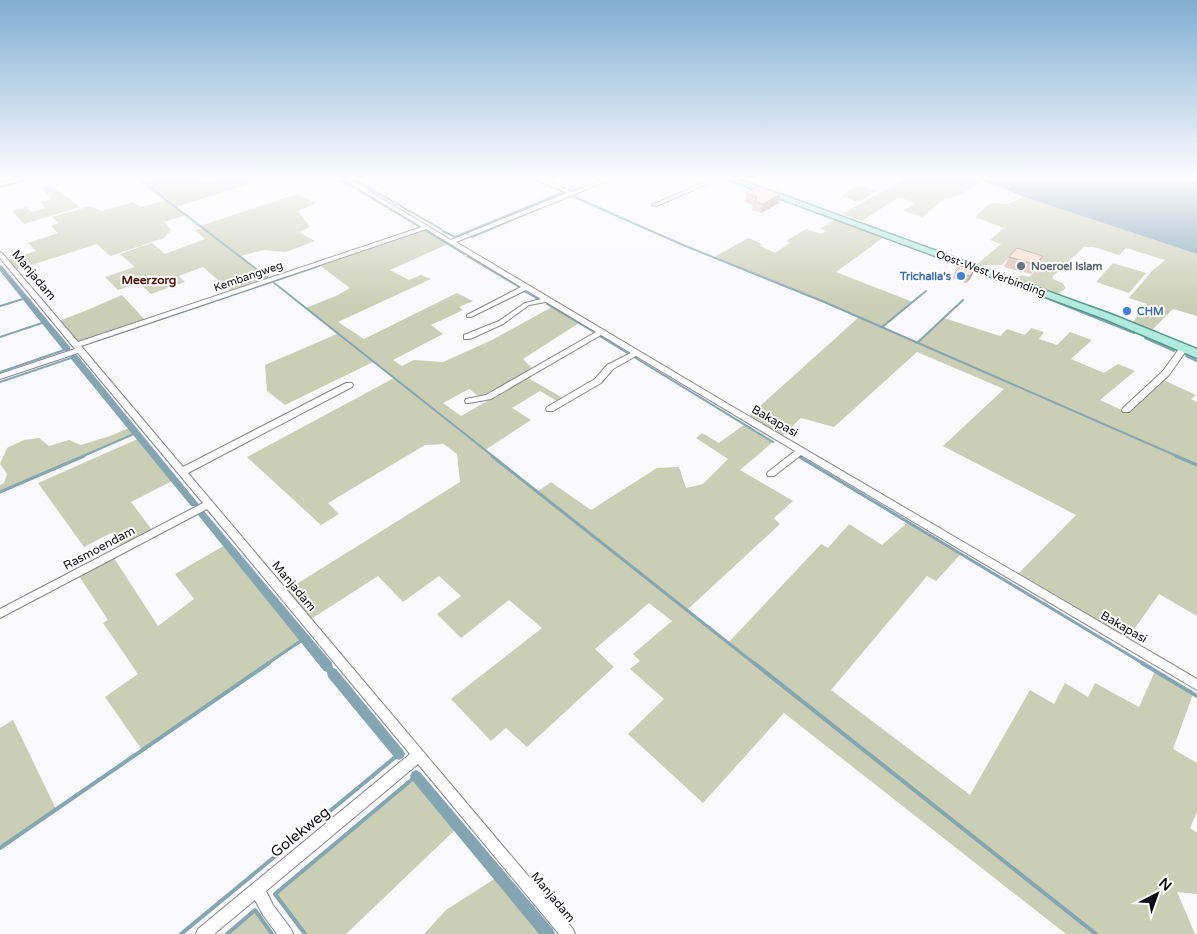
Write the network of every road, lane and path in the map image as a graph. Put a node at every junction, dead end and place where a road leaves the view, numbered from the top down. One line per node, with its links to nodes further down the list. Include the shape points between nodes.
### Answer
1 (416, 221): 4 (street, Bakapasi)
2 (503, 221): 5 (street)
3 (848, 221): 13 (main road, Oost-West Verbinding, via 1075,304)
4 (427, 227): 5 (street, Bakapasi); 12 (street, Kembangweg)
5 (453, 241): 7 (street, Bakapasi)
6 (0, 254): 12 (street, Manjadam)
7 (526, 287): 8 (street, Bakapasi); 9 (street)
8 (546, 299): 10 (street, Bakapasi); 11 (street, via 529,303 500,322)
9 (469, 316)
10 (600, 332): 14 (street, Bakapasi); 18 (street, via 488,397)
11 (467, 337)
12 (77, 347): 16 (street, Kembangweg); 22 (street, Manjadam)
13 (1184, 348): 15 (main road, Oost-West Verbinding); 20 (street, via 1166,372)
14 (636, 353): 19 (street, via 610,367 598,381); 21 (street, Bakapasi)
15 (1197, 354)
16 (0, 377)
17 (349, 385): 22 (street)
18 (469, 401)
19 (550, 409)
20 (1126, 410)
21 (801, 451): 23 (street); 26 (street, Bakapasi)
22 (182, 472): 24 (street, Manjadam)
23 (771, 474)
24 (209, 504): 25 (street, Rasmoendam); 27 (street, Manjadam)
25 (0, 614)
26 (1197, 685)
27 (418, 756): 28 (street, Golekweg); 31 (street, Manjadam)
28 (256, 888): 29 (street, Golekweg); 30 (street)
29 (203, 934)
30 (286, 934)
31 (568, 934)

